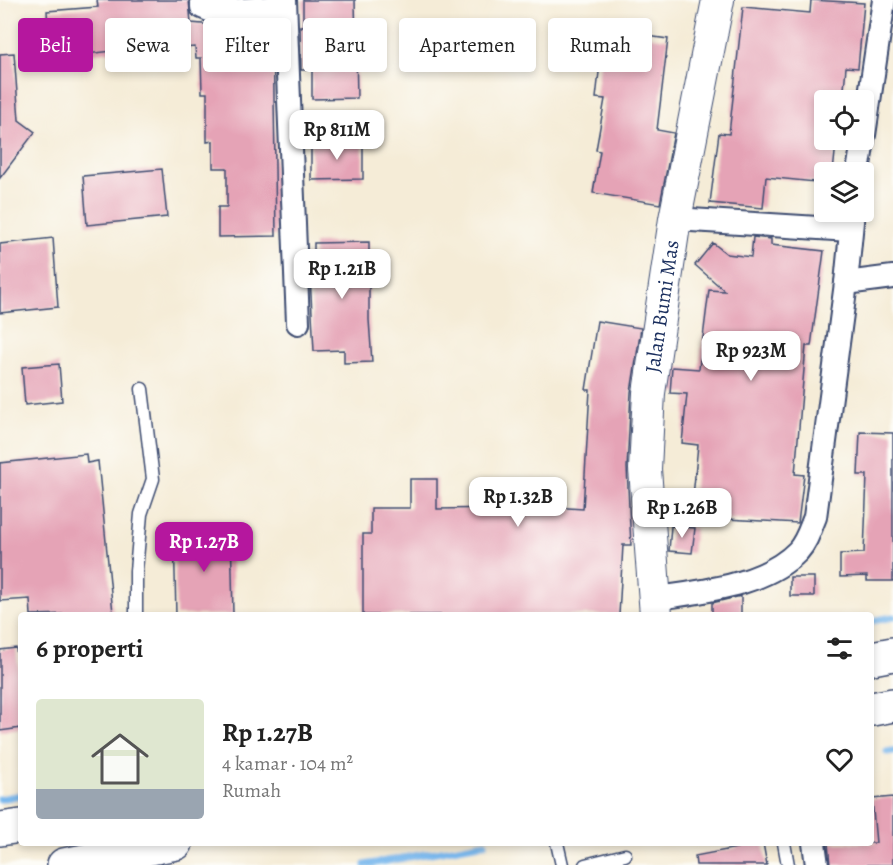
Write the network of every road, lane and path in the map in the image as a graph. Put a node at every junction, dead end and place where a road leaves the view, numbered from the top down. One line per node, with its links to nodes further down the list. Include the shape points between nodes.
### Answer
1 (202, 0): 4 (street, via 202,7 214,12)
2 (718, 0): 7 (street, Jalan Bumi Mas)
3 (884, 0): 5 (street)
4 (284, 3): 12 (street)
5 (883, 75): 6 (street)
6 (874, 103)
7 (675, 219): 8 (street); 14 (street, Jalan Bumi Mas, via 649,393 645,469)
8 (814, 221)
9 (851, 222): 11 (street)
10 (893, 277): 11 (street)
11 (846, 283): 14 (street, via 815,517 807,538 782,563 736,585)
12 (298, 323)
13 (142, 389): 15 (lane, via 153,479 141,514)
14 (655, 607)
15 (136, 612)
16 (893, 654): 17 (highway)
17 (874, 658)
18 (893, 705): 19 (highway)
19 (874, 709)
20 (18, 826): 21 (highway)
21 (0, 829)
22 (161, 846): 27 (highway)
23 (558, 846): 28 (lane)
24 (785, 846): 30 (lane)
25 (814, 846): 31 (street)
26 (625, 855): 29 (lane)
27 (64, 865)
28 (562, 865)
29 (585, 865)
30 (788, 865)
31 (817, 865)

